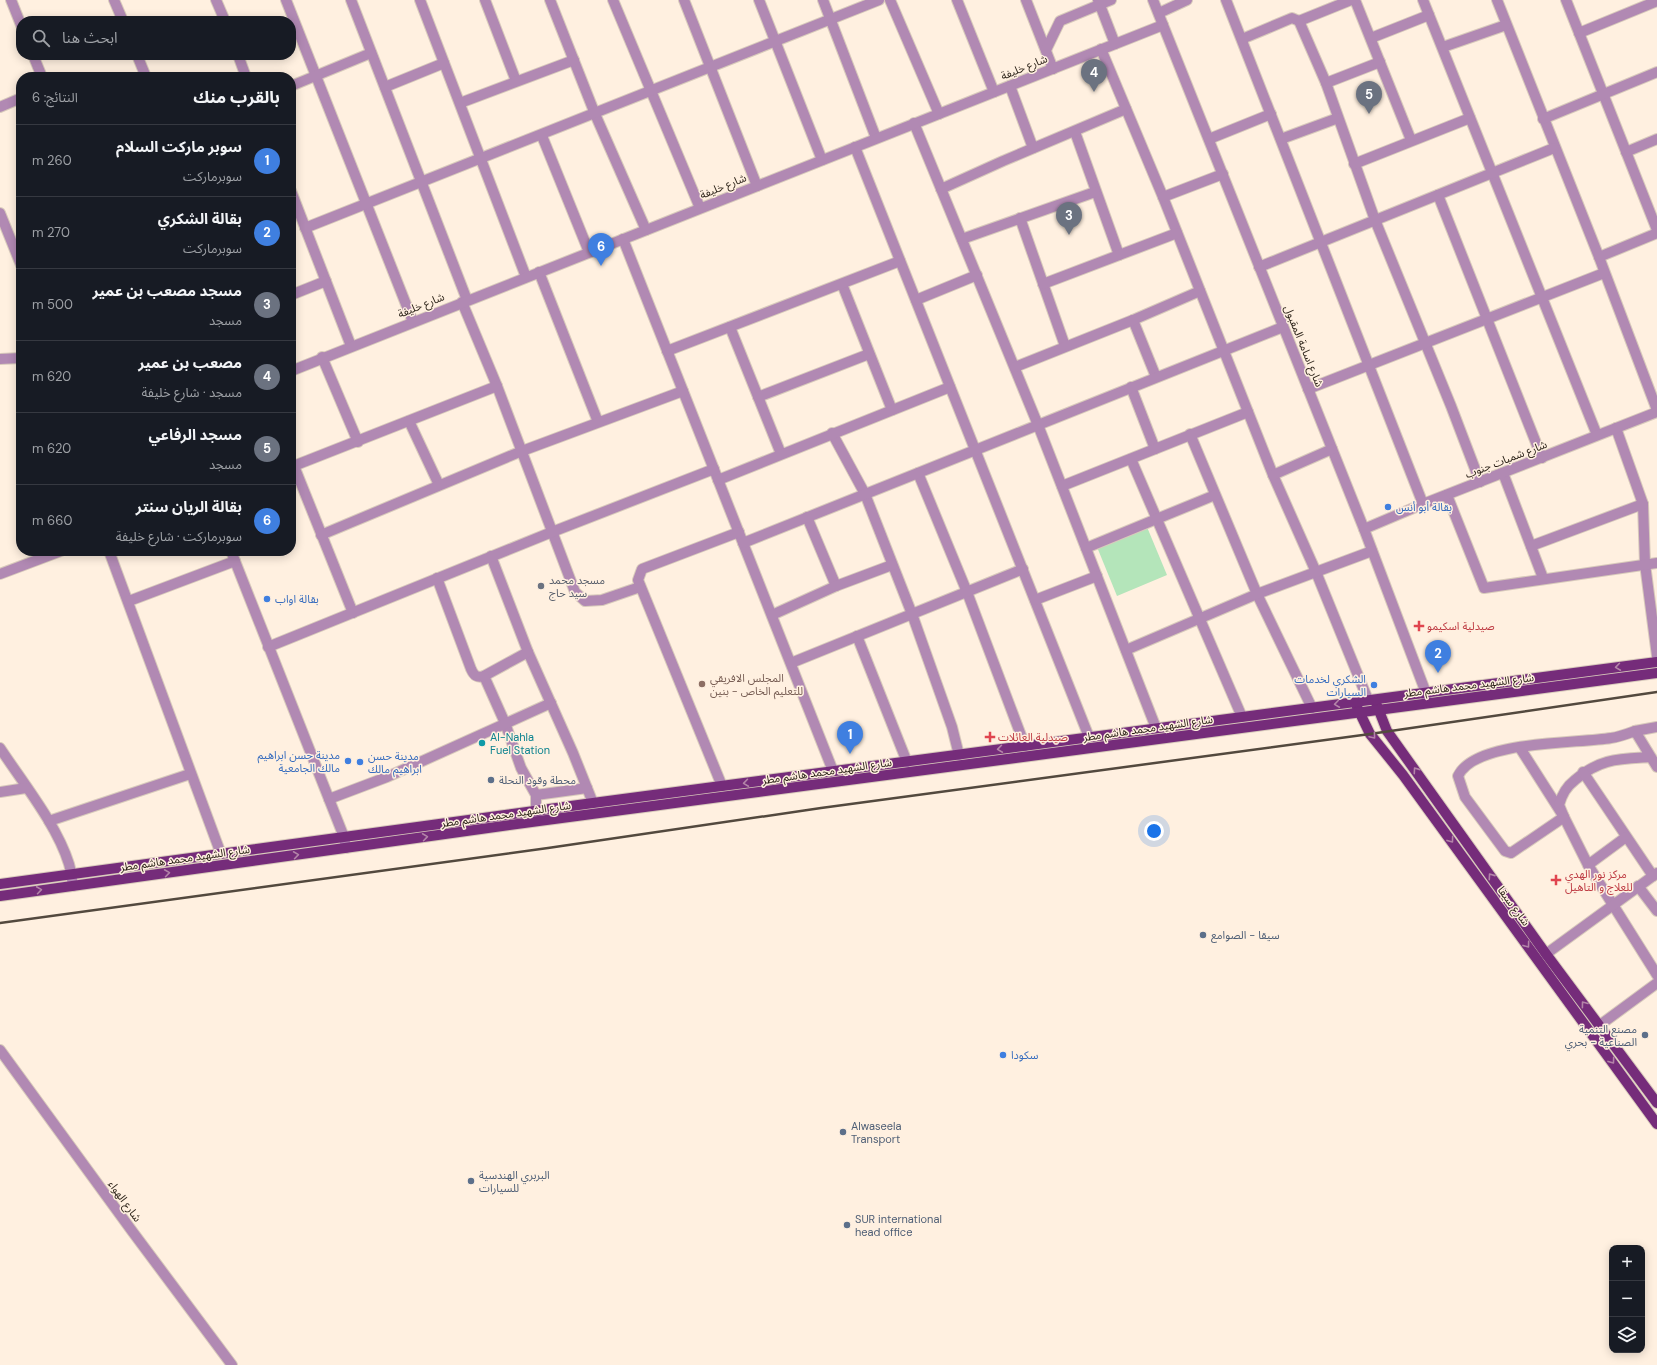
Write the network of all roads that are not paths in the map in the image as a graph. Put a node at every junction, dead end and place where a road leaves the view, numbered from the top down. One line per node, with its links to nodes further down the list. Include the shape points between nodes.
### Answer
1 (11, 0): 31 (street)
2 (114, 0): 32 (street)
3 (216, 0): 33 (street)
4 (286, 0): 34 (street)
5 (351, 0): 48 (street)
6 (420, 0): 54 (street)
7 (484, 0): 62 (street)
8 (550, 0): 52 (street)
9 (613, 0): 67 (street)
10 (684, 0): 55 (street)
11 (759, 0): 43 (street)
12 (823, 0): 35 (street)
13 (879, 0): 35 (street)
14 (890, 0): 75 (street)
15 (957, 0): 68 (street)
16 (1112, 0): 27 (street)
17 (1154, 0): 29 (street, شارع اسامة المقبول)
18 (1188, 0): 29 (street)
19 (1226, 0): 42 (street)
20 (1351, 0): 36 (street)
21 (1356, 0): 41 (street)
22 (1423, 0): 30 (street)
23 (1497, 0): 39 (street)
24 (1566, 0): 40 (street)
25 (1657, 0): 28 (street)
26 (1031, 1): 47 (street)
27 (1099, 2): 44 (street); 47 (street, via 1060,20)
28 (1634, 4): 40 (street)
29 (1159, 13): 38 (street, شارع اسامة المقبول)
30 (1429, 15): 41 (street); 45 (street)
31 (17, 16)
32 (121, 16)
33 (223, 16)
34 (293, 16)
35 (831, 19): 43 (street); 83 (street)
36 (1299, 21): 42 (street, via 1292,18); 64 (street)
37 (296, 24): 61 (street)
38 (1163, 25): 44 (street, شارع خليفة); 84 (street, شارع اسامة المقبول)
39 (1506, 25): 45 (street); 79 (street)
40 (1579, 33): 69 (street)
41 (1371, 38): 53 (street)
42 (1242, 39): 76 (street)
43 (775, 41): 55 (street); 93 (street)
44 (1115, 44): 46 (street, شارع خليفة)
45 (1443, 47): 78 (street)
46 (1101, 49): 56 (street, شارع خليفة); 73 (street)
47 (1046, 50): 56 (street)
48 (371, 53): 61 (street); 66 (street)
49 (35, 60): 57 (street)
50 (139, 60): 58 (street)
51 (240, 60): 59 (street)
52 (574, 60): 62 (street); 74 (street)
53 (1380, 62): 64 (street); 87 (street)
54 (444, 63): 66 (street); 71 (street)
55 (710, 67): 67 (street); 98 (street)
56 (1053, 69): 65 (street, شارع خليفة)
57 (40, 72)
58 (144, 72)
59 (244, 72)
60 (1657, 72): 69 (street)
61 (317, 75): 63 (street); 104 (street)
62 (516, 81): 71 (street)
63 (296, 84)
64 (1326, 84): 77 (street)
65 (1010, 86): 68 (street, شارع خليفة); 89 (street)
66 (385, 87): 97 (street)
67 (650, 91): 74 (street); 105 (street)
68 (994, 92): 75 (street, شارع خليفة)
69 (1603, 94): 79 (street); 91 (street)
70 (16, 100): 72 (street)
71 (460, 103): 92 (street)
72 (0, 107)
73 (1126, 109): 81 (street); 102 (street)
74 (595, 114): 82 (street); 110 (street)
75 (939, 114): 80 (street, شارع خليفة)
76 (1271, 114): 84 (street); 85 (street)
77 (1338, 118): 85 (street); 94 (street)
78 (1470, 118): 87 (street); 95 (street)
79 (1543, 119): 90 (street)
80 (914, 123): 83 (street, شارع خليفة); 99 (street)
81 (1075, 132): 89 (street); 100 (street)
82 (542, 136): 92 (street); 116 (street)
83 (876, 138): 88 (street, شارع خليفة)
84 (1209, 139): 96 (street, شارع اسامة المقبول)
85 (1281, 139): 115 (street)
86 (1657, 139): 91 (street)
87 (1411, 140): 94 (street)
88 (855, 147): 93 (street, شارع خليفة); 120 (street)
89 (1033, 148): 99 (street)
90 (1554, 148): 95 (street); 119 (street)
91 (1626, 152): 111 (street)
92 (481, 158): 97 (street); 125 (street)
93 (822, 160): 98 (street, شارع خليفة)
94 (1354, 164): 108 (street)
95 (1492, 173): 101 (street); 131 (street)
96 (1223, 174): 102 (street); 121 (street, شارع اسامة المقبول)
97 (422, 182): 104 (street); 133 (street)
98 (757, 186): 105 (street, شارع خليفة)
99 (941, 189): 114 (street)
100 (1095, 192): 107 (street); 118 (street)
101 (1438, 195): 108 (street); 134 (street)
102 (1163, 197): 112 (street)
103 (296, 203): 109 (street)
104 (367, 204): 109 (street); 136 (street)
105 (700, 208): 110 (street, شارع خليفة)
106 (0, 213): 117 (street)
107 (1020, 218): 114 (street); 128 (street)
108 (1374, 220): 115 (street); 139 (street)
109 (306, 228): 126 (street)
110 (646, 230): 113 (street, شارع خليفة)
111 (1657, 232): 119 (street)
112 (1177, 233): 118 (street); 129 (street)
113 (623, 239): 116 (street, شارع خليفة); 143 (street)
114 (962, 239): 124 (street)
115 (1321, 242): 121 (street); 148 (street)
116 (589, 252): 122 (street, شارع خليفة)
117 (16, 253)
118 (1119, 255): 128 (street)
119 (1599, 257): 123 (street)
120 (900, 260): 127 (street); 132 (street)
121 (1260, 267): 138 (street, شارع اسامة المقبول)
122 (539, 272): 125 (street, شارع خليفة); 162 (street)
123 (1604, 274): 131 (street); 159 (street)
124 (977, 275): 132 (street); 149 (street)
125 (526, 277): 133 (street, شارع خليفة)
126 (326, 281): 130 (street); 140 (street)
127 (842, 284): 137 (street); 144 (street)
128 (1042, 284): 141 (street)
129 (1200, 291): 135 (street); 142 (street)
130 (296, 293)
131 (1542, 297): 134 (street); 167 (street)
132 (916, 300): 153 (street)
133 (464, 301): 136 (street, شارع خليفة); 152 (street)
134 (1486, 319): 139 (street); 174 (street)
135 (1133, 320): 141 (street); 151 (street)
136 (413, 322): 140 (street, شارع خليفة)
137 (730, 327): 143 (street); 157 (street)
138 (1283, 327): 142 (street); 155 (street, شارع اسامة المقبول)
139 (1425, 342): 148 (street); 183 (street)
140 (351, 346): 146 (street, شارع خليفة)
141 (1065, 346): 149 (street)
142 (1224, 350): 151 (street); 160 (street)
143 (667, 351): 156 (street)
144 (869, 354): 157 (street); 158 (street)
145 (16, 358): 147 (street)
146 (322, 358): 150 (street, شارع خليفة); 168 (street)
147 (0, 359)
148 (1367, 365): 155 (street); 189 (street)
149 (1015, 367): 163 (street)
150 (296, 369)
151 (1156, 378): 154 (street)
152 (497, 386): 161 (street); 172 (street)
153 (950, 387): 158 (street); 171 (street)
154 (1131, 387): 163 (street); 169 (street)
155 (1308, 389): 170 (street, شارع اسامة المقبول)
156 (683, 391): 162 (street); 177 (street)
157 (758, 397): 173 (street)
158 (892, 410): 165 (street)
159 (1657, 411): 164 (street, شارع شمبات جنوب)
160 (1248, 412): 166 (street); 180 (street)
161 (409, 421): 168 (street); 184 (street)
162 (598, 422): 172 (street)
163 (1038, 425): 171 (street); 185 (street)
164 (1616, 428): 167 (street, شارع شمبات جنوب); 190 (street)
165 (832, 433): 173 (street); 186 (street)
166 (1190, 434): 169 (street); 187 (street)
167 (1597, 435): 174 (street, شارع شمبات جنوب)
168 (358, 442): 176 (street)
169 (1155, 449): 175 (street)
170 (1332, 449): 180 (street); 193 (street, شارع اسامة المقبول)
171 (975, 450): 178 (street); 209 (street)
172 (522, 451): 184 (street); 194 (street)
173 (781, 454): 182 (street)
174 (1542, 458): 179 (street, شارع شمبات جنوب)
175 (1131, 459): 185 (street); 192 (street)
176 (296, 465)
177 (714, 469): 182 (street); 194 (street)
178 (918, 473): 186 (street); 217 (street)
179 (1503, 473): 183 (street, شارع شمبات جنوب); 198 (street)
180 (1273, 475): 210 (street)
181 (296, 476): 196 (street)
182 (718, 480): 195 (street)
183 (1480, 482): 188 (street, شارع شمبات جنوب)
184 (438, 485): 196 (street, via 399,504)
185 (1062, 486): 199 (street)
186 (865, 494): 191 (street); 208 (street)
187 (1215, 495): 192 (street); 218 (street)
188 (1447, 495): 189 (street, شارع شمبات جنوب); 214 (street, via 1484,588)
189 (1423, 504): 193 (street, شارع شمبات جنوب)
190 (1643, 504): 198 (street); 207 (street)
191 (808, 517): 197 (street); 215 (street)
192 (1156, 518): 199 (street); 224 (street)
193 (1364, 529): 200 (street, شارع اسامة المقبول)
194 (552, 532): 204 (street); 216 (street, via 572,585 579,597 585,601 602,600)
195 (739, 532): 197 (street); 216 (street, via 642,569 638,580)
196 (322, 534): 221 (street)
197 (743, 543): 223 (street)
198 (1531, 546): 214 (street)
199 (1086, 548): 212 (street)
200 (1372, 552): 210 (street); 234 (street, شارع اسامة المقبول)
201 (48, 556): 211 (street)
202 (111, 556): 220 (street)
203 (233, 556): 205 (street)
204 (491, 556): 213 (street); 228 (street)
205 (235, 561): 220 (street); 226 (street)
206 (1657, 563): 207 (street)
207 (1645, 564): 214 (street); 229 (street)
208 (892, 565): 215 (street); 222 (street)
209 (1023, 569): 217 (street); 219 (street)
210 (1316, 572): 218 (street); 237 (street)
211 (0, 574)
212 (1097, 576): 219 (street); 227 (street)
213 (437, 578): 221 (street); 233 (street, via 473,673 479,677)
214 (1543, 578)
215 (836, 586): 223 (street)
216 (640, 587): 256 (street)
217 (967, 592): 222 (street); 246 (street)
218 (1257, 594): 224 (street); 238 (street)
219 (1035, 600): 245 (street)
220 (129, 601): 255 (street)
221 (353, 612): 226 (street)
222 (912, 614): 225 (street); 249 (street, via 952,727)
223 (772, 615): 231 (street)
224 (1199, 619): 227 (street); 240 (street)
225 (857, 636): 231 (street); 251 (street)
226 (268, 646): 261 (street)
227 (1126, 650): 243 (street)
228 (528, 652): 233 (street); 236 (street)
229 (1657, 656)
230 (1657, 662): 234 (main road, شارع الشهيد محمد هاشم مطر, one-way to 234)
231 (791, 663): 253 (street)
232 (1657, 672): 234 (main road, شارع الشهيد محمد هاشم مطر)
233 (484, 676): 241 (street)
234 (1427, 698): 237 (main road, شارع الشهيد محمد هاشم مطر)
235 (1354, 702): 237 (main road, شارع الشهيد محمد هاشم مطر); 238 (main road, شارع الشهيد محمد هاشم مطر, one-way to 238); 239 (main road, شارع سيقا)
236 (551, 703): 241 (street); 258 (street)
237 (1374, 703): 239 (main road, شارع الشهيد محمد هاشم مطر); 280 (main road, شارع سيقا, one-way to 237, via 1387,731)
238 (1312, 708): 240 (main road, شارع الشهيد محمد هاشم مطر)
239 (1360, 711): 266 (main road, شارع الشهيد محمد هاشم مطر); 285 (main road, شارع سيقا, one-way to 285, via 1370,734 1403,775)
240 (1242, 717): 243 (main road, شارع الشهيد محمد هاشم مطر)
241 (505, 723): 260 (street, via 521,768); 261 (street, via 387,777)
242 (1657, 727): 244 (street)
243 (1156, 728): 245 (main road, شارع الشهيد محمد هاشم مطر)
244 (1635, 731): 248 (street, via 1612,738); 250 (street)
245 (1089, 737): 246 (main road, شارع الشهيد محمد هاشم مطر)
246 (1025, 746): 249 (main road, شارع الشهيد محمد هاشم مطر, one-way to 249)
247 (0, 748): 257 (street)
248 (1520, 748): 264 (street); 264 (street, via 1489,753 1461,769 1458,776 1465,797 1508,853)
249 (959, 755): 251 (main road, شارع الشهيد محمد هاشم مطر)
250 (1651, 758): 252 (street); 254 (street, via 1604,762)
251 (907, 762): 253 (main road, شارع الشهيد محمد هاشم مطر)
252 (1657, 767)
253 (833, 771): 256 (main road, شارع الشهيد محمد هاشم مطر, one-way to 256)
254 (1583, 772): 264 (street, via 1561,796 1559,805); 268 (street)
255 (190, 774): 265 (street); 270 (street)
256 (722, 786): 262 (main road, شارع الشهيد محمد هاشم مطر)
257 (26, 788): 259 (street); 265 (street)
258 (587, 788): 260 (street); 262 (street)
259 (0, 792)
260 (536, 796): 263 (street)
261 (329, 799): 267 (street)
262 (593, 803): 263 (main road, شارع الشهيد محمد هاشم مطر)
263 (536, 811): 266 (street); 267 (main road, شارع الشهيد محمد هاشم مطر)
264 (1564, 817): 271 (street)
265 (49, 821): 273 (street, via 63,848)
266 (540, 821): 269 (main road, شارع الشهيد محمد هاشم مطر, one-way to 266)
267 (344, 837): 269 (street); 270 (main road, شارع الشهيد محمد هاشم مطر)
268 (1626, 837): 271 (street); 272 (street)
269 (346, 848): 275 (main road, شارع الشهيد محمد هاشم مطر, one-way to 269)
270 (221, 854): 273 (main road, شارع الشهيد محمد هاشم مطر)
271 (1588, 865): 278 (street)
272 (1655, 874): 276 (street)
273 (71, 875): 274 (main road, شارع الشهيد محمد هاشم مطر); 275 (street)
274 (0, 884)
275 (73, 886): 277 (main road, شارع الشهيد محمد هاشم مطر, one-way to 275)
276 (1638, 886): 278 (street); 279 (street)
277 (0, 896)
278 (1612, 905): 280 (street); 281 (street)
279 (1657, 912)
280 (1546, 954): 282 (main road, شارع سيقا, one-way to 280)
281 (1657, 982): 282 (street)
282 (1600, 1025): 284 (main road, شارع سيقا)
283 (0, 1050): 286 (street, شارع الهواء)
284 (1657, 1103)
285 (1657, 1124)
286 (232, 1365)

